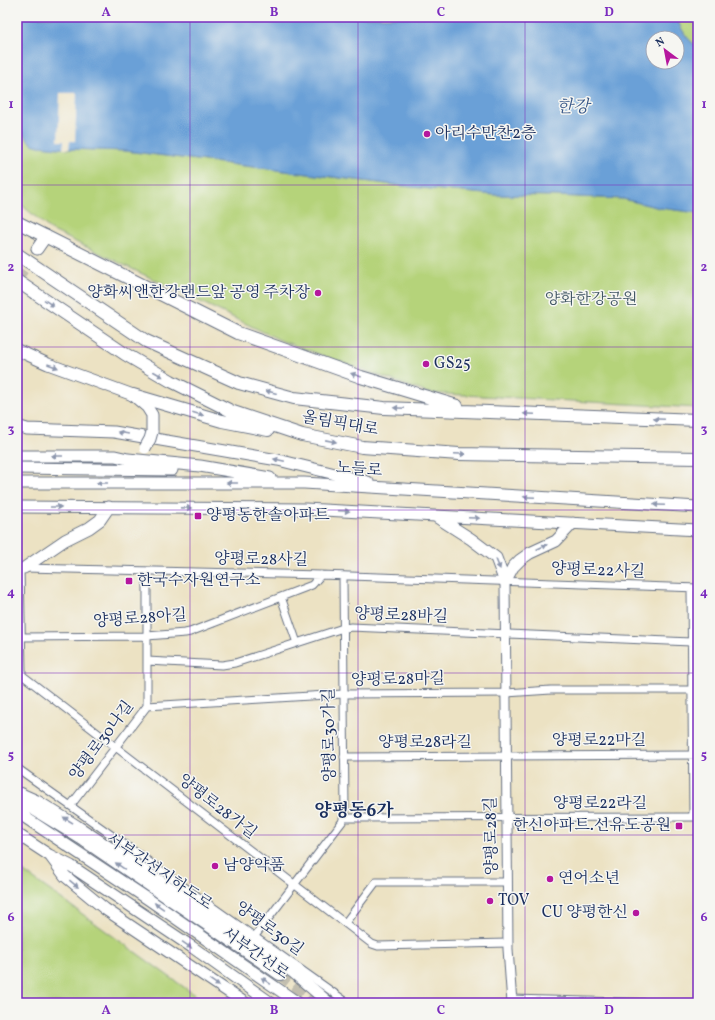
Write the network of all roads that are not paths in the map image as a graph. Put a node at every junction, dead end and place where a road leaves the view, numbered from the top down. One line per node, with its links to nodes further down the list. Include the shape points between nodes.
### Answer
1 (17, 222): 2 (highway)
2 (46, 236): 3 (main road); 8 (highway, one-way to 2, via 361,377 238,333)
3 (37, 249)
4 (17, 254): 8 (highway, 올림픽대로, one-way to 4, via 384,408 302,398 239,383 146,341)
5 (17, 281): 11 (highway, 올림픽대로, one-way to 11, via 125,354 171,381 233,412)
6 (17, 350): 7 (main road, one-way to 7)
7 (133, 395): 11 (highway, one-way to 11, via 222,422); 13 (main road, bridge, via 152,415 150,439 141,451)
8 (473, 411): 9 (highway, 올림픽대로, one-way to 8)
9 (698, 420)
10 (17, 426): 19 (main road, one-way to 10, via 278,460 114,432 27,429)
11 (302, 435): 14 (highway, 올림픽대로, one-way to 14, via 362,447 459,454)
12 (17, 456): 13 (main road, one-way to 12)
13 (115, 456): 16 (main road)
14 (698, 458)
15 (17, 468): 16 (main road)
16 (226, 470): 18 (main road)
17 (17, 483): 18 (main road, 노들로, one-way to 17)
18 (304, 483): 19 (main road, 노들로)
19 (398, 489): 21 (main road, 노들로, one-way to 19)
20 (17, 507): 22 (main road, one-way to 22)
21 (698, 507)
22 (109, 508): 23 (main road, one-way to 23, via 305,509); 26 (main road, via 100,520 89,528)
23 (434, 516): 24 (main road, one-way to 24); 30 (main road, one-way to 30, via 496,558)
24 (573, 523): 25 (main road); 30 (main road, one-way to 24, via 520,560 556,541)
25 (698, 530)
26 (20, 568): 27 (street, 양평로28사길); 36 (street, 양평로28가길)
27 (147, 571): 28 (street, 양평로28사길); 35 (street, 양평로30나길)
28 (321, 575): 29 (street, 양평로28사길); 32 (street, 양평로28아길, via 312,585)
29 (343, 576): 30 (street, 양평로28사길); 33 (street, 양평로30가길)
30 (505, 582): 31 (street, 양평로22사길); 34 (street, 양평로28길)
31 (695, 588): 37 (street, 양평로22사길)
32 (281, 597): 35 (street, 양평로28아길, via 190,632); 38 (street)
33 (342, 628): 34 (street, 양평로28바길); 38 (street, 양평로28바길); 42 (street, 양평로30가길)
34 (505, 634): 37 (street); 41 (street, 양평로28길)
35 (147, 636): 36 (street, 양평로28아길); 39 (street, 양평로30나길)
36 (22, 637): 44 (street, 양평로28가길, via 22,675)
37 (692, 642): 40 (street)
38 (297, 643): 39 (street, 양평로28바길, via 222,665)
39 (147, 660): 43 (street, 양평로30나길)
40 (692, 690): 41 (street, via 551,690); 45 (street)
41 (506, 693): 42 (street, 양평로28마길); 46 (street, 양평로28길)
42 (343, 694): 43 (street, 양평로28마길); 47 (street, 양평로30가길)
43 (147, 706): 44 (street, 양평로30나길)
44 (116, 747): 50 (street, 양평로30나길); 59 (street, 양평로28가길)
45 (695, 755): 46 (street, 양평로22마길); 53 (street, 양평로22라길)
46 (506, 756): 47 (street, 양평로28라길); 55 (street, 양평로28길)
47 (344, 757): 54 (street, 양평로30가길)
48 (17, 768): 50 (street, 양평로30길)
49 (19, 793): 52 (highway); 68 (main road, one-way to 49, via 294,973 174,891 77,826)
50 (71, 805): 61 (street, 양평로30길)
51 (17, 807): 52 (highway, 서부간선지하도로); 67 (main road, 서부간선로, one-way to 51, via 26,818)
52 (32, 808): 63 (highway, 서부간선지하도로, one-way to 52, via 84,840)
53 (695, 817): 55 (street, 양평로22라길)
54 (343, 818): 55 (street, 양평로22라길); 59 (street)
55 (507, 818): 58 (street, 양평로28길)
56 (17, 834): 57 (main road, 서부간선로)
57 (49, 854): 65 (main road, one-way to 65, via 65,876 105,909); 66 (main road, 서부간선로, one-way to 66)
58 (508, 882): 60 (street, via 376,882); 62 (street, 양평로28길)
59 (294, 884): 60 (street, 양평로28가길); 61 (street)
60 (345, 923): 62 (street, 양평로28가길, via 378,946)
61 (255, 936): 69 (street, 양평로30길)
62 (508, 943): 64 (street, 양평로28길)
63 (280, 974)
64 (512, 1001): 70 (street)
65 (244, 1003)
66 (271, 1003)
67 (298, 1003)
68 (329, 1003)
69 (348, 1003)
70 (658, 1003)

